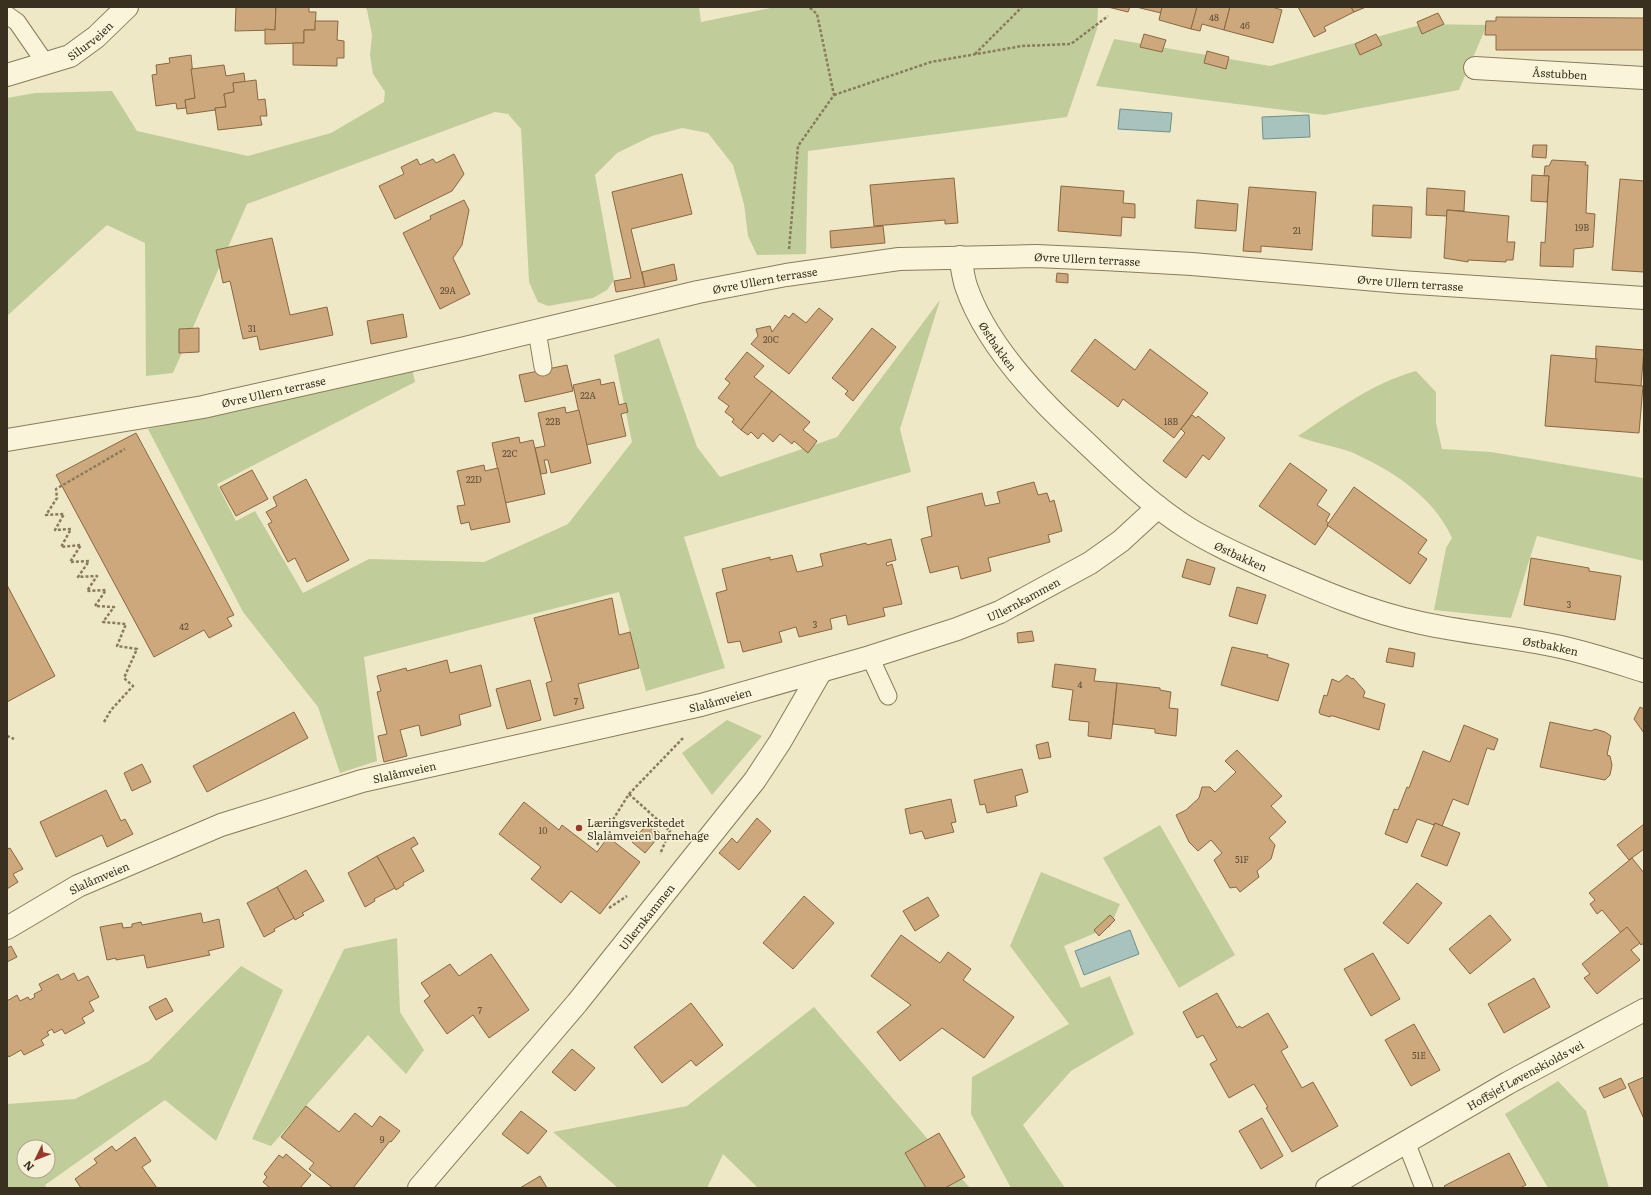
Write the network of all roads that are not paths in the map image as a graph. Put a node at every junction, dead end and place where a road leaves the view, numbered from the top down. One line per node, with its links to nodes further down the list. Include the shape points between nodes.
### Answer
1 (127, 7): 3 (street, Silurveien, via 96,37 70,56)
2 (7, 15): 3 (lane, via 17,22)
3 (46, 64): 5 (street, Silurveien)
4 (1475, 68): 6 (street, Åsstubben)
5 (7, 75)
6 (1644, 78)
7 (960, 257): 8 (street, Øvre Ullern terrasse, via 1036,256 1192,264 1400,282); 9 (street, Øvre Ullern terrasse, via 899,259 786,275 698,292); 12 (street, Østbakken, via 966,286 978,312 993,338 1022,377 1058,417 1119,475)
8 (1644, 298)
9 (537, 331): 10 (lane); 11 (street, Øvre Ullern terrasse, via 203,407)
10 (543, 367)
11 (7, 440)
12 (1158, 507): 13 (street, Ullernkammen, via 1121,541 1090,563 1000,612); 15 (street, Østbakken, via 1220,547 1311,587 1368,608 1420,623 1548,644 1591,654)
13 (870, 657): 14 (street, Ullernkammen); 16 (lane)
14 (821, 671): 17 (street, Slalåmveien, via 701,705 362,781 229,823 78,886); 20 (street, Ullernkammen, via 755,780 577,1003)
15 (1644, 671)
16 (888, 696)
17 (7, 928)
18 (1644, 1010): 19 (street, Hoffsjef Løvenskiolds vei, via 1508,1083)
19 (1406, 1142): 21 (street, Hoffsjef Løvenskiolds vei); 22 (lane)
20 (419, 1188)
21 (1327, 1188)
22 (1424, 1188)

